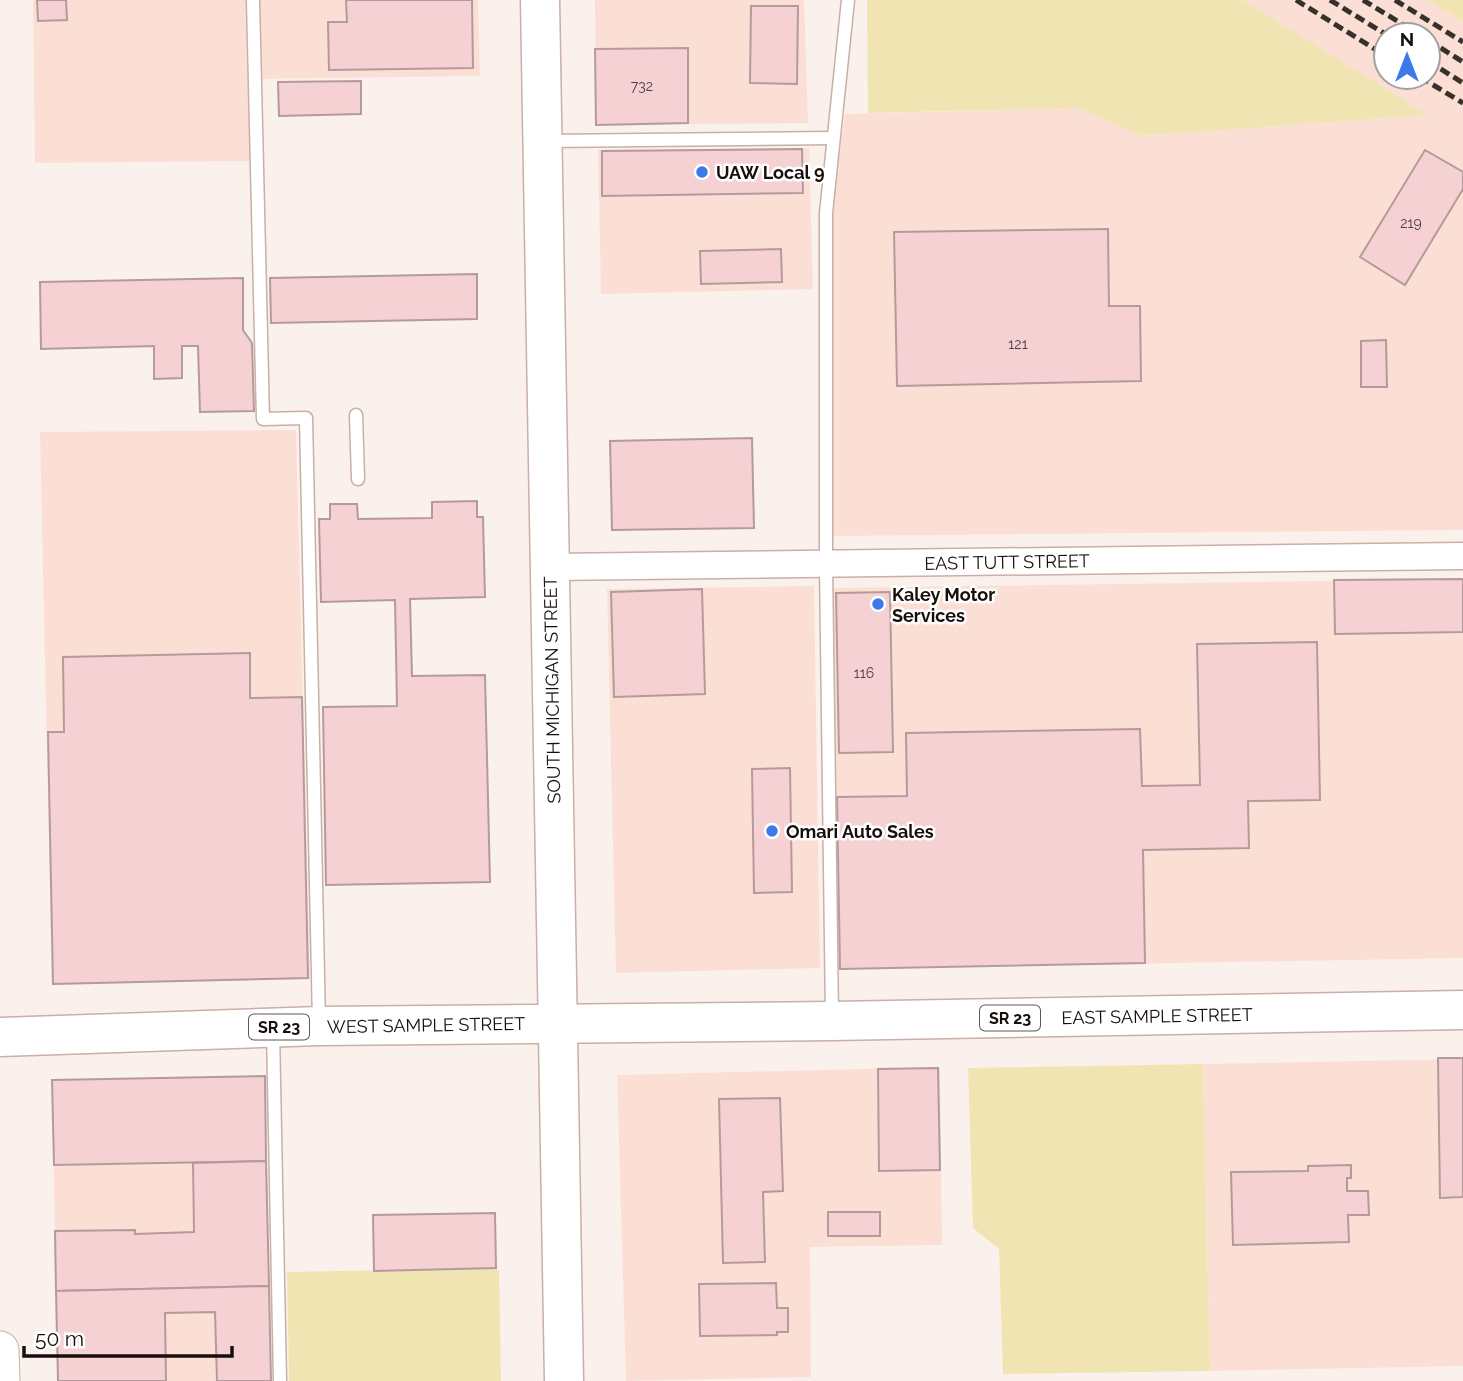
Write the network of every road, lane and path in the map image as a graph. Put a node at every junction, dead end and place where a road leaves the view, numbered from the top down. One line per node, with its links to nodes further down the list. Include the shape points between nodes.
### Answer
1 (253, 0): 14 (lane, via 262,419 306,418)
2 (540, 0): 5 (main road, SOUTH MICHIGAN STREET)
3 (848, 0): 4 (lane)
4 (834, 138): 5 (lane); 9 (lane, via 826,213)
5 (543, 141): 10 (main road, SOUTH MICHIGAN STREET)
6 (356, 415): 7 (lane)
7 (358, 479)
8 (1463, 556): 9 (street, EAST TUTT STREET)
9 (826, 565): 10 (street, EAST TUTT STREET); 12 (lane)
10 (550, 567): 13 (main road, SOUTH MICHIGAN STREET)
11 (1463, 1010): 12 (main road, EAST SAMPLE STREET / SR 23)
12 (832, 1021): 13 (main road, EAST SAMPLE STREET / SR 23)
13 (558, 1023): 14 (main road, WEST SAMPLE STREET / SR 23); 20 (main road, SOUTH MICHIGAN STREET)
14 (319, 1026): 15 (main road, WEST SAMPLE STREET / SR 23)
15 (273, 1027): 16 (main road, WEST SAMPLE STREET / SR 23); 19 (lane)
16 (0, 1037)
17 (0, 1350): 18 (main road)
18 (1, 1381)
19 (280, 1381)
20 (564, 1381)

